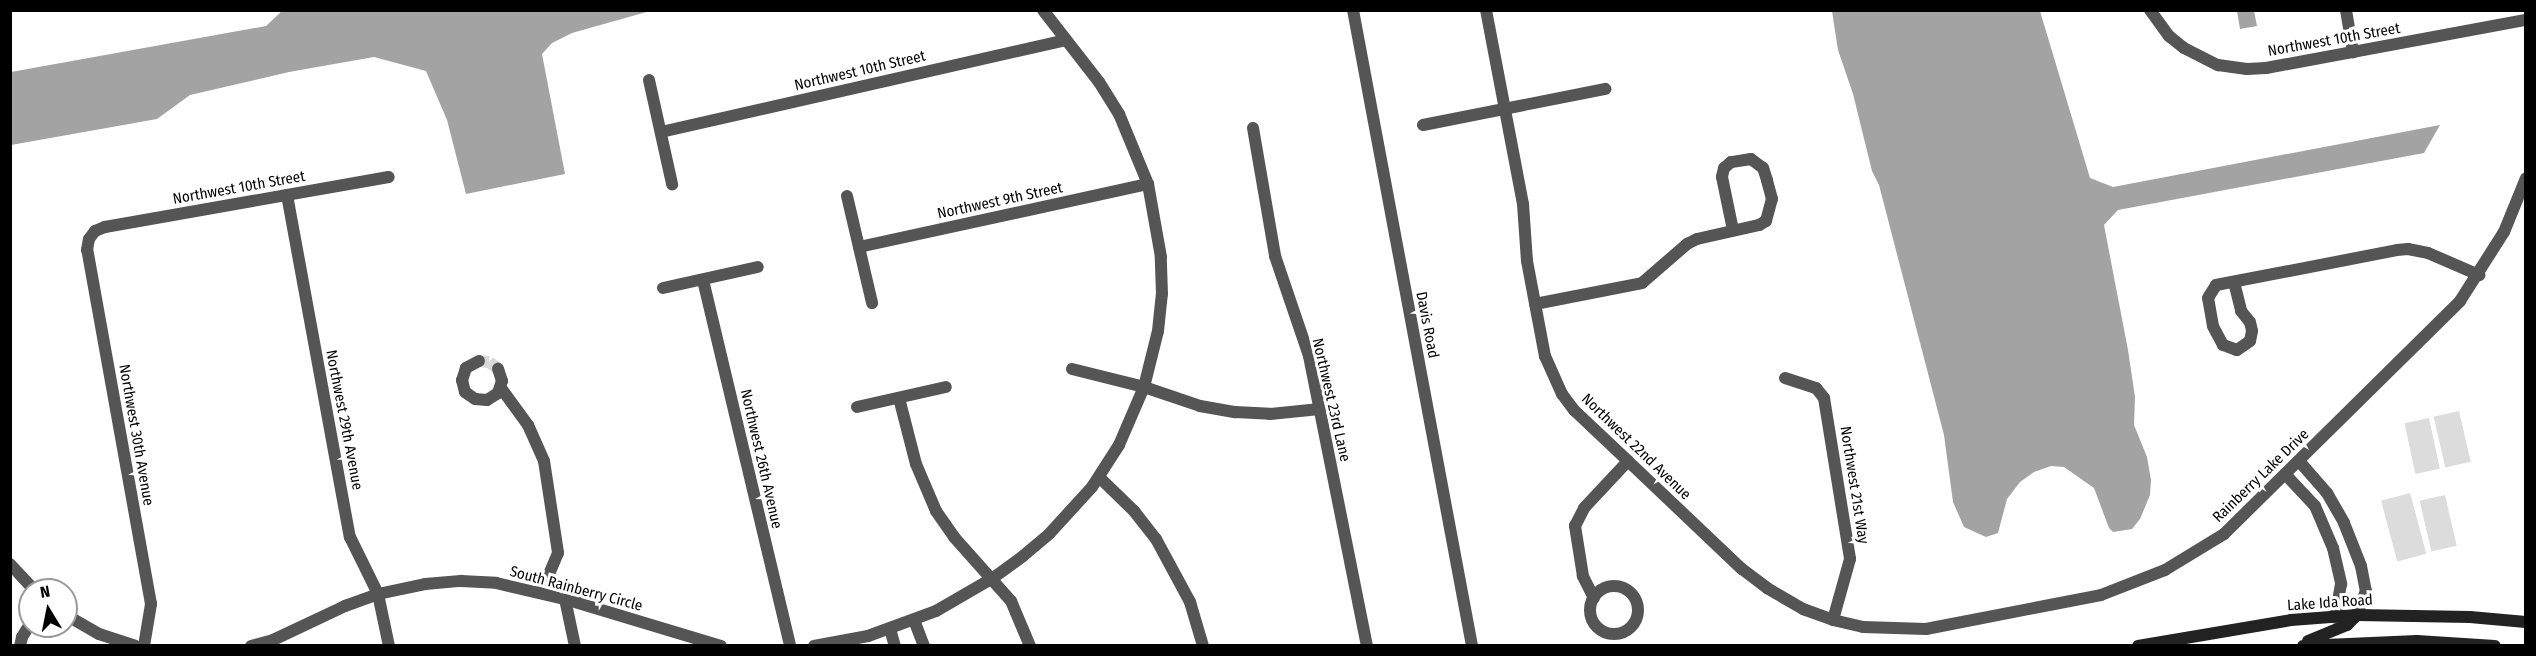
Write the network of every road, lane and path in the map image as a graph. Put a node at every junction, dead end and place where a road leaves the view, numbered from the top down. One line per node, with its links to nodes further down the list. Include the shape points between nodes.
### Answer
1 (1043, 10): 7 (street)
2 (1353, 10): 72 (street, Davis Road)
3 (1486, 10): 11 (street, Northwest 22nd Avenue)
4 (2150, 10): 8 (street, Northwest 10th Street, via 2169,36 2218,65 2266,68)
5 (2346, 10): 8 (street)
6 (2526, 20): 8 (street, Northwest 10th Street)
7 (1066, 40): 14 (street, Northwest 10th Street); 18 (street, via 1119,114)
8 (2353, 52)
9 (649, 80): 14 (street)
10 (1605, 89): 11 (street)
11 (1505, 110): 12 (street); 30 (street, Northwest 22nd Avenue, via 1523,204)
12 (1423, 125)
13 (1253, 128): 40 (street, Northwest 23rd Lane, via 1275,256 1309,356)
14 (661, 132): 17 (street)
15 (389, 177): 19 (street, Northwest 10th Street)
16 (2526, 178): 25 (street, Rainberry Lake Drive, via 2504,232)
17 (672, 184)
18 (1148, 184): 23 (street, Northwest 9th Street); 36 (street, via 1160,247 1162,294 1158,331)
19 (287, 195): 22 (street, Northwest 10th Street); 49 (street, Northwest 29th Avenue, via 350,537)
20 (847, 196): 23 (street)
21 (1733, 230): 21 (street, via 1759,225 1770,212 1772,199 1763,168 1751,159 1731,162 1724,168 1722,177); 30 (street, via 1687,244 1642,283)
22 (95, 231): 60 (street, Northwest 30th Avenue, via 87,250 151,604)
23 (859, 247): 29 (street)
24 (758, 267): 26 (street)
25 (2479, 275): 27 (street, via 2428,253 2408,249); 42 (street, Rainberry Lake Drive, via 2460,301)
26 (703, 280): 28 (street); 65 (street, Northwest 26th Avenue)
27 (2234, 282): 27 (street, via 2216,285 2208,298 2213,326 2223,345 2237,350 2250,341 2252,331 2241,311)
28 (663, 288)
29 (872, 303)
30 (1535, 304): 41 (street, Northwest 22nd Avenue, via 1545,356 1562,394)
31 (480, 361): 37 (street, via 471,364 463,374 465,392 475,399 487,400)
32 (498, 369): 37 (street)
33 (1072, 369): 36 (street)
34 (1785, 378): 55 (street, Northwest 21st Way, via 1816,388 1824,398 1850,559)
35 (946, 387): 38 (street)
36 (1144, 387): 40 (street, via 1200,406 1235,412 1270,414); 44 (street, via 1119,445)
37 (501, 388): 48 (street, via 528,425 544,461 558,553)
38 (899, 398): 39 (street); 47 (street, via 916,464 932,502 954,537)
39 (857, 407)
40 (1320, 409): 71 (street, Northwest 23rd Lane)
41 (1628, 461): 50 (street, via 1584,508 1575,526 1583,576); 55 (street, Northwest 22nd Avenue, via 1742,569 1803,609)
42 (2299, 461): 43 (street, Rainberry Lake Drive); 52 (street, via 2327,493 2361,566 2366,591)
43 (2285, 474): 53 (street, via 2315,506 2333,548 2341,584); 55 (street, Rainberry Lake Drive, via 2224,534 2165,570 2101,595 1926,629 1884,630)
44 (1099, 477): 47 (street, via 1050,533); 70 (street, via 1156,539 1190,602)
45 (10, 564): 46 (street)
46 (23, 578)
47 (993, 578): 54 (street, via 960,599); 69 (street, via 1011,600)
48 (541, 593): 49 (street, South Rainberry Circle, via 496,583 460,582 425,584); 51 (street, South Rainberry Circle)
49 (378, 594): 61 (street, South Rainberry Circle, via 273,640); 62 (street, Northwest 29th Avenue)
50 (1594, 598): 50 (street, via 1591,618 1605,632 1618,634 1635,623 1639,610 1630,592 1610,586)
51 (565, 599): 63 (street); 64 (street, South Rainberry Circle)
52 (2356, 615): 53 (street, Lake Ida Road); 57 (street, Lake Ida Road); 74 (street, via 2336,631)
53 (2335, 617): 73 (street, Lake Ida Road, via 2242,627)
54 (914, 620): 58 (street); 68 (street)
55 (1833, 620)
56 (78, 622): 59 (street, via 99,634)
57 (2526, 622)
58 (890, 629): 66 (street); 67 (street)
59 (135, 645)
60 (144, 645)
61 (251, 645)
62 (389, 645)
63 (575, 645)
64 (721, 645)
65 (790, 645)
66 (814, 645)
67 (895, 645)
68 (924, 645)
69 (1030, 645)
70 (1203, 645)
71 (1367, 645)
72 (1472, 645)
73 (2138, 645)
74 (2296, 645)
75 (2303, 645): 76 (street, via 2417,641)
76 (2495, 645)

